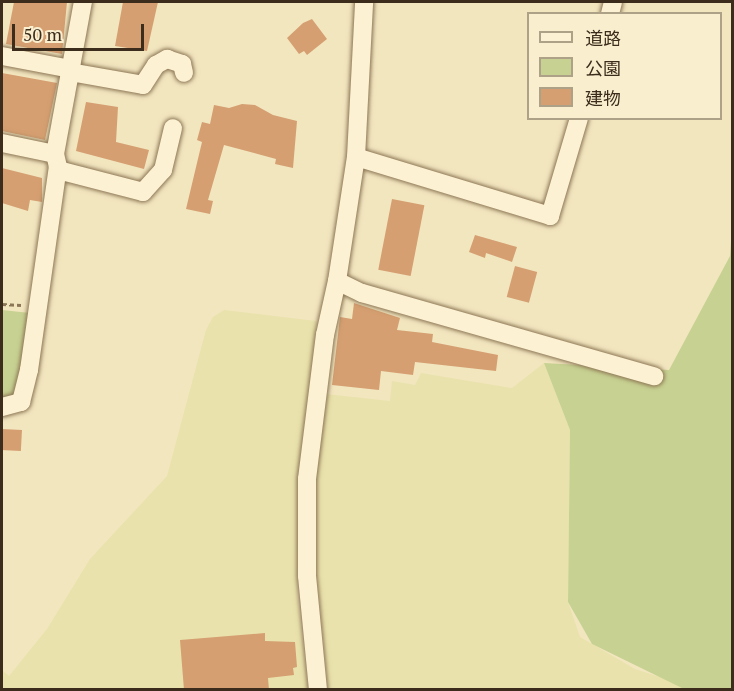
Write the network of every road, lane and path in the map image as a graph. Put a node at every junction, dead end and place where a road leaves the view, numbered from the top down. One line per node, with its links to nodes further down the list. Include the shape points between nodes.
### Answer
1 (83, 2): 4 (street)
2 (364, 2): 9 (street)
3 (2, 56): 4 (street)
4 (70, 71): 5 (street, via 143,85 156,65 167,59 182,64); 10 (street)
5 (184, 73)
6 (578, 120): 9 (street, via 550,216)
7 (173, 128): 10 (street, via 163,170 143,192)
8 (2, 143): 10 (street)
9 (356, 157): 11 (street)
10 (56, 162): 13 (street, via 23,396 17,405)
11 (337, 281): 12 (street, via 362,293); 14 (street, via 325,335 307,479 308,576)
12 (654, 376)
13 (2, 407)
14 (318, 690)

